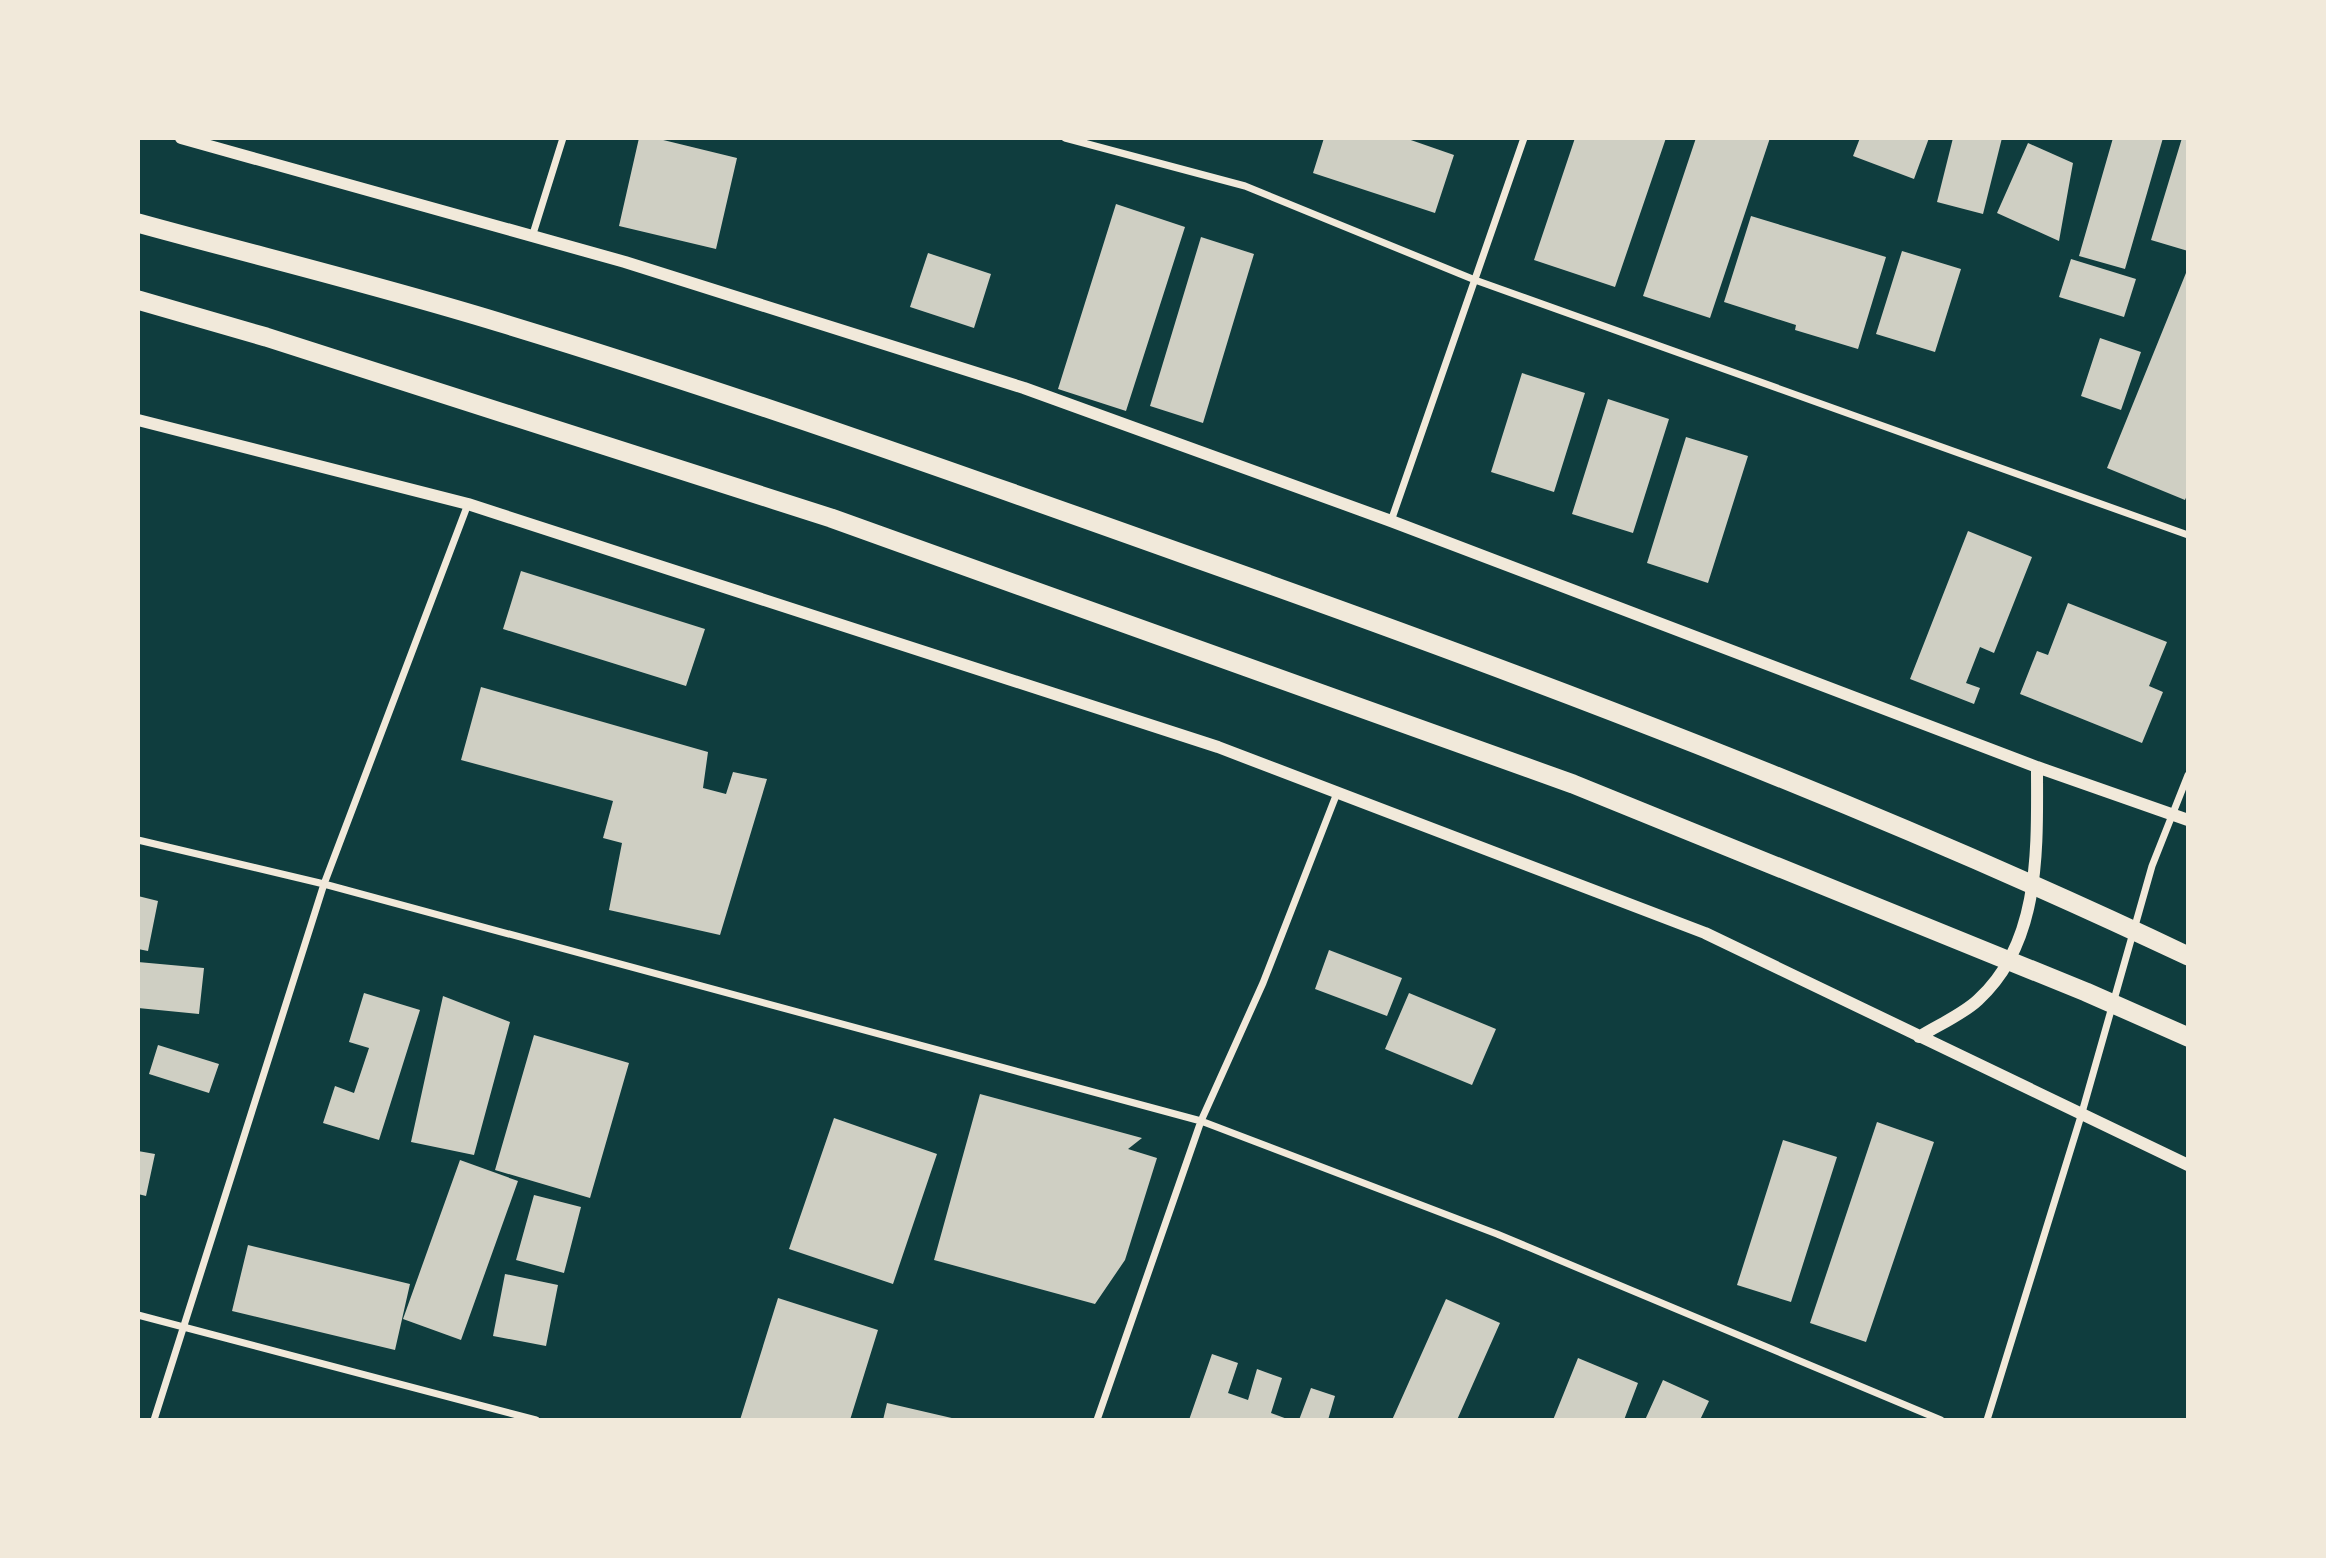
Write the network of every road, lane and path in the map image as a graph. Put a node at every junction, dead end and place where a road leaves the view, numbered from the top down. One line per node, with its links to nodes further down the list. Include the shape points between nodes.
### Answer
1 (181, 138): 6 (street)
2 (563, 138): 6 (street)
3 (1065, 138): 7 (street, via 1245,186)
4 (1524, 138): 7 (street)
5 (138, 223): 20 (highway, via 505,324 846,435 1349,612 1576,695 2016,877)
6 (532, 237): 11 (street, via 1024,388)
7 (1475, 280): 11 (street); 12 (street)
8 (138, 300): 22 (highway, via 831,518 1573,784)
9 (138, 420): 10 (street)
10 (468, 504): 15 (street, via 1217,747); 19 (street)
11 (1391, 521): 13 (street)
12 (2188, 535)
13 (2037, 766): 16 (street); 21 (street, via 2037,861 2023,924 2007,966 1978,1000)
14 (2188, 775): 16 (street)
15 (1337, 793): 21 (street, via 1705,933); 24 (street, via 1264,984)
16 (2173, 813): 17 (street); 23 (street, via 2152,866)
17 (2188, 820)
18 (138, 840): 19 (street)
19 (324, 884): 24 (street); 27 (street)
20 (2188, 956)
21 (1919, 1037): 23 (street)
22 (2188, 1037)
23 (2081, 1116): 25 (street); 32 (street)
24 (1201, 1121): 30 (street); 31 (street, via 1497,1234)
25 (2188, 1165)
26 (138, 1315): 27 (street)
27 (186, 1326): 28 (street); 29 (street)
28 (154, 1420)
29 (536, 1420)
30 (1097, 1420)
31 (1941, 1420)
32 (1987, 1420)

